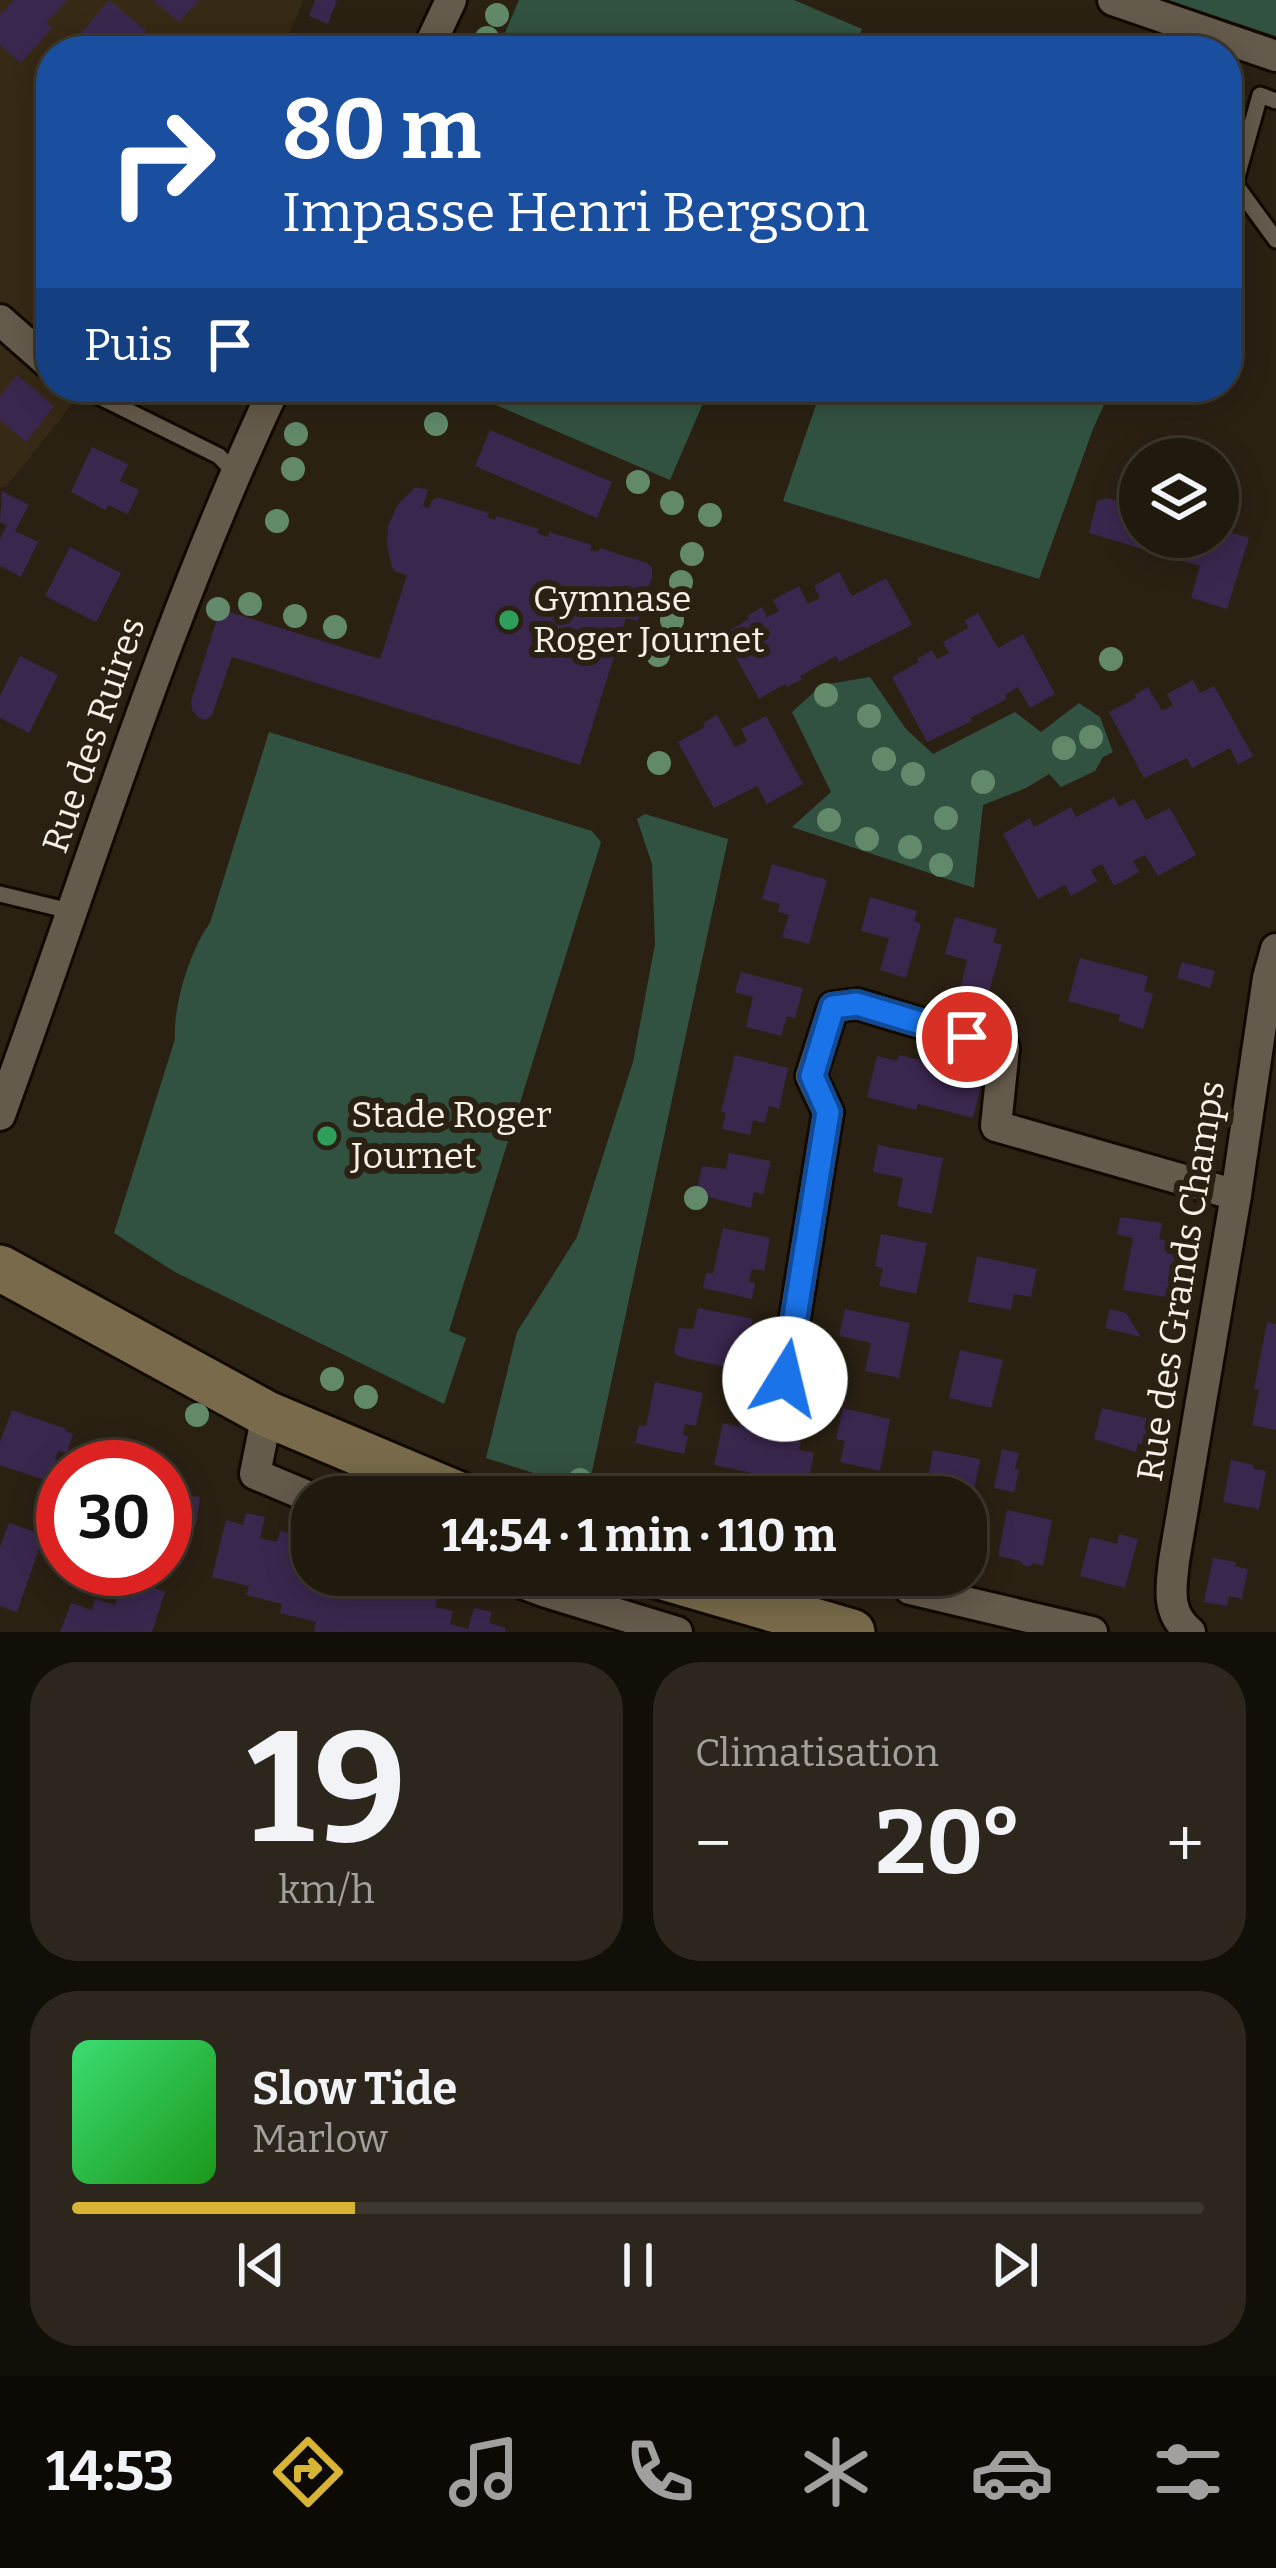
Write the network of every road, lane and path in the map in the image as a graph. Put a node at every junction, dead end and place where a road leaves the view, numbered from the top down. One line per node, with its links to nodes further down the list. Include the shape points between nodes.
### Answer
1 (451, 0): 3 (street)
2 (1113, 0): 4 (street)
3 (434, 36)
4 (1218, 36)
5 (1242, 44): 6 (street)
6 (1276, 56)
7 (1276, 101): 8 (lane, via 1260,95)
8 (1242, 159)
9 (1242, 194): 10 (lane)
10 (1276, 240)
11 (0, 320): 12 (street)
12 (36, 352)
13 (110, 402): 15 (lane, via 219,456)
14 (268, 402): 15 (street, Rue des Ruires)
15 (235, 472): 17 (street, Rue des Ruires, via 138,718)
16 (0, 894): 17 (lane)
17 (74, 911): 19 (street, Rue des Ruires)
18 (1276, 949): 20 (street, Rue des Grands Champs)
19 (0, 1115)
20 (1236, 1195): 22 (street, via 996,1126 1004,1048 857,1004 833,1007 812,1076 828,1112); 30 (street, Rue des Grands Champs, via 1174,1561 1170,1595)
21 (0, 1268): 23 (main road)
22 (785, 1379)
23 (268, 1414): 24 (main road); 25 (street, via 255,1474)
24 (414, 1476)
25 (291, 1489)
26 (559, 1596): 31 (street)
27 (723, 1596): 29 (main road)
28 (940, 1596): 32 (street)
29 (828, 1629)
30 (1181, 1630)
31 (677, 1632)
32 (1092, 1632)

